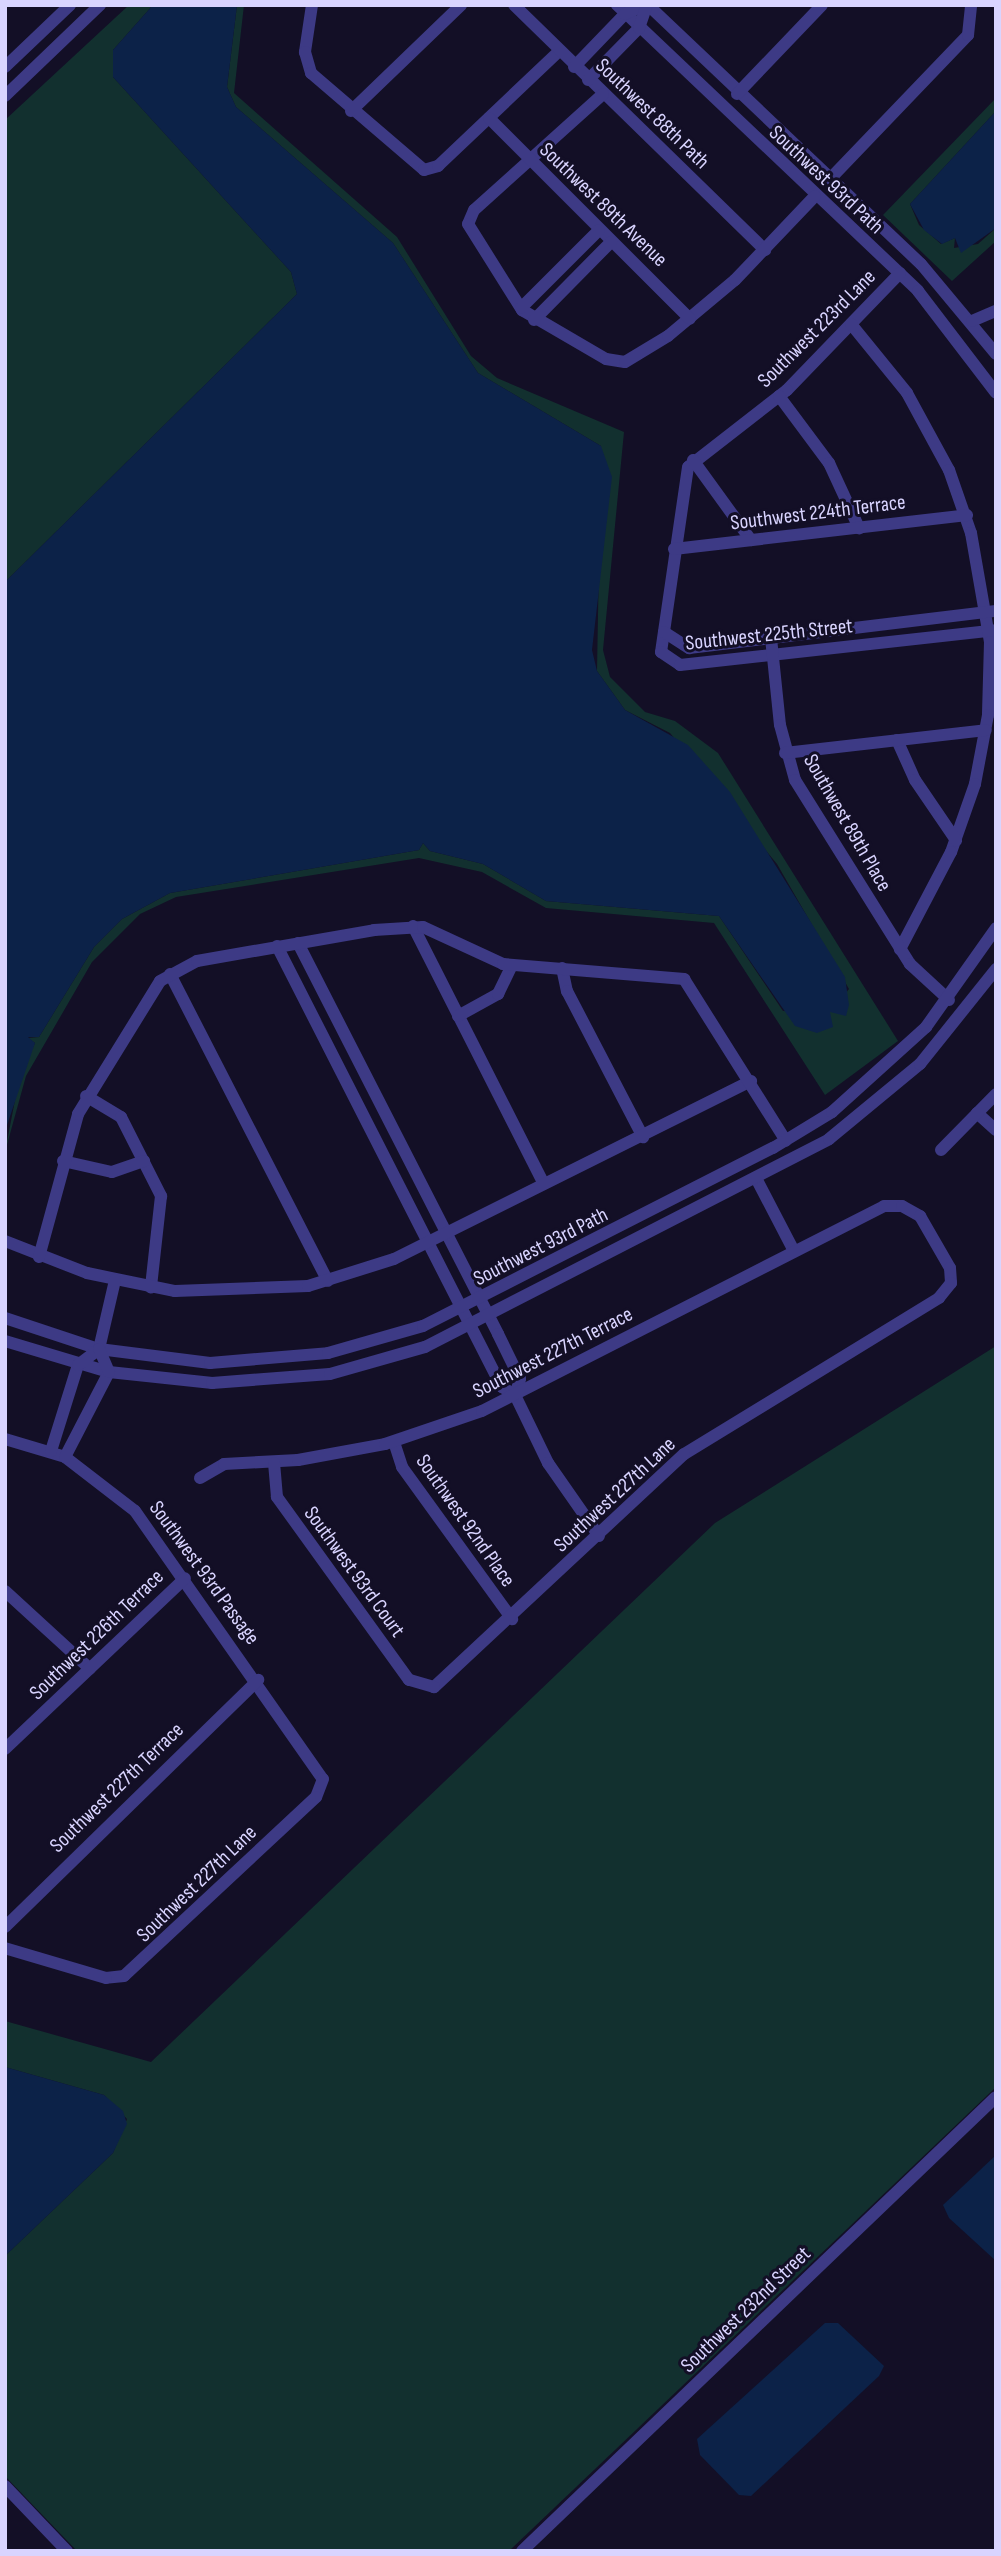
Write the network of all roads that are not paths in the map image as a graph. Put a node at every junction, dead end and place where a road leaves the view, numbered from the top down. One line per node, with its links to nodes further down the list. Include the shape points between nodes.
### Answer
1 (70, 5): 12 (street)
2 (100, 5): 17 (street)
3 (461, 5): 18 (street)
4 (514, 5): 11 (street, Southwest 88th Path)
5 (647, 5): 9 (street); 10 (street); 16 (street, Southwest 93rd Path)
6 (822, 5): 16 (street)
7 (971, 5): 21 (street, via 973,24)
8 (312, 6): 18 (street, via 307,66)
9 (621, 9): 10 (street, Southwest 93rd Path); 13 (street)
10 (639, 28): 14 (street); 22 (street, Southwest 93rd Path)
11 (558, 52): 13 (street, Southwest 88th Path); 19 (street)
12 (5, 67)
13 (575, 67): 14 (street, Southwest 88th Path)
14 (588, 80): 15 (street, Southwest 88th Path)
15 (603, 94): 20 (street); 25 (street, Southwest 88th Path)
16 (737, 94): 21 (street, Southwest 93rd Path)
17 (5, 96)
18 (351, 111): 19 (street, via 417,167 429,170)
19 (489, 118): 20 (street, Southwest 89th Avenue)
20 (530, 160): 23 (street, Southwest 89th Avenue); 27 (street, via 468,221)
21 (829, 180): 31 (street, Southwest 93rd Path)
22 (815, 196): 25 (street); 26 (street, Southwest 93rd Path)
23 (599, 230): 24 (street, Southwest 89th Avenue); 27 (street)
24 (611, 242): 29 (street, Southwest 89th Avenue); 30 (street)
25 (765, 250): 29 (street)
26 (900, 273): 32 (street, Southwest 223rd Lane); 34 (street, Southwest 93rd Path, via 957,335)
27 (521, 308): 30 (street)
28 (996, 310): 31 (street)
29 (690, 318): 30 (street, via 619,363)
30 (534, 320)
31 (972, 321): 33 (street, Southwest 93rd Path)
32 (851, 324): 35 (street, Southwest 223rd Lane); 37 (street, via 916,407)
33 (996, 354)
34 (996, 393)
35 (779, 396): 36 (street, Southwest 223rd Lane); 38 (street, via 830,463)
36 (692, 460): 39 (street); 40 (street, via 683,479)
37 (967, 515): 38 (street, Southwest 224th Terrace); 41 (street)
38 (859, 528): 39 (street, Southwest 224th Terrace)
39 (751, 540): 40 (street, Southwest 224th Terrace)
40 (674, 549): 43 (street)
41 (991, 611): 42 (street); 44 (street, Southwest 225th Street)
42 (993, 631): 45 (street, Southwest 225th Street); 46 (street)
43 (664, 632): 44 (street, Southwest 225th Street, via 685,648); 45 (street, Southwest 225th Street, via 661,652 674,665)
44 (771, 638): 45 (street, Southwest 89th Place)
45 (772, 654): 48 (street, Southwest 89th Place)
46 (986, 730): 47 (street); 49 (street)
47 (897, 740): 48 (street); 49 (street, via 921,790)
48 (785, 753): 55 (street, Southwest 89th Place, via 799,786)
49 (956, 840): 55 (street)
50 (413, 926): 52 (street); 56 (street); 61 (street)
51 (995, 930): 54 (street, Southwest 93rd Path)
52 (298, 943): 53 (street); 74 (street)
53 (277, 946): 59 (street, via 198,961); 75 (street)
54 (991, 948): 60 (street, Southwest 93rd Path)
55 (900, 949): 60 (street, Southwest 89th Place)
56 (512, 965): 57 (street); 61 (street, via 498,993)
57 (562, 968): 62 (street, via 684,979); 67 (street, via 567,991)
58 (996, 969): 72 (street, Southwest 93rd Path, via 947,1035 891,1091 829,1139)
59 (170, 974): 64 (street, via 144,1001); 80 (street)
60 (948, 1000): 68 (street, Southwest 93rd Path, via 870,1082)
61 (458, 1016): 73 (street)
62 (751, 1081): 67 (street); 68 (street)
63 (996, 1094): 65 (street)
64 (86, 1096): 70 (street); 71 (street, via 121,1117)
65 (977, 1113): 66 (street); 69 (street)
66 (996, 1130)
67 (643, 1137): 73 (street)
68 (786, 1141): 83 (street, Southwest 93rd Path)
69 (941, 1150)
70 (63, 1161): 71 (street, via 112,1172); 78 (street)
71 (145, 1161): 82 (street, via 163,1206)
72 (757, 1180): 77 (street); 86 (street, Southwest 93rd Path)
73 (544, 1184): 74 (street)
74 (447, 1232): 75 (street); 83 (street)
75 (430, 1240): 80 (street); 84 (street)
76 (5, 1241): 78 (street)
77 (794, 1251): 81 (street, Southwest 227th Terrace, via 879,1208 905,1207 938,1239); 92 (street, Southwest 227th Terrace)
78 (39, 1256): 79 (street)
79 (115, 1280): 82 (street); 89 (street)
80 (328, 1281): 82 (street, via 222,1293)
81 (951, 1283): 99 (street, Southwest 227th Lane, via 939,1298 684,1454)
82 (151, 1287)
83 (481, 1299): 84 (street, Southwest 93rd Path); 86 (street)
84 (463, 1308): 87 (street); 89 (street, Southwest 93rd Path, via 386,1339 289,1359 190,1362)
85 (5, 1318): 89 (street, Southwest 93rd Path)
86 (490, 1318): 87 (street, Southwest 93rd Path); 92 (street, via 520,1379)
87 (474, 1327): 91 (street, Southwest 93rd Path, via 378,1363 291,1380 192,1383); 92 (street, via 502,1387)
88 (5, 1341): 90 (street, Southwest 93rd Path)
89 (99, 1349): 90 (street); 91 (street)
90 (78, 1365): 91 (street, Southwest 93rd Path); 95 (street)
91 (109, 1372): 96 (street)
92 (515, 1395): 94 (street, Southwest 227th Terrace); 99 (street, via 548,1463)
93 (5, 1439): 95 (street, Southwest 93rd Passage)
94 (394, 1442): 97 (street, Southwest 227th Terrace); 102 (street, Southwest 92nd Place, via 402,1467)
95 (51, 1451): 96 (street, Southwest 93rd Passage)
96 (65, 1457): 100 (street, Southwest 93rd Passage, via 127,1502)
97 (274, 1463): 98 (street, Southwest 227th Terrace, via 224,1464); 105 (street, Southwest 93rd Court, via 277,1497 409,1680)
98 (200, 1478)
99 (599, 1535): 102 (street, Southwest 227th Lane)
100 (185, 1578): 103 (street, Southwest 226th Terrace); 104 (street, Southwest 93rd Passage)
101 (5, 1591): 103 (street)
102 (512, 1619): 105 (street, Southwest 227th Lane, via 445,1681)
103 (90, 1669): 106 (street, Southwest 226th Terrace)
104 (258, 1680): 107 (street, Southwest 93rd Passage, via 321,1768); 108 (street, Southwest 227th Terrace)
105 (428, 1688)
106 (5, 1749)
107 (323, 1783): 109 (street, Southwest 227th Lane, via 122,1978)
108 (5, 1927)
109 (5, 1948)
110 (996, 2097): 113 (street, Southwest 232nd Street)
111 (5, 2486): 112 (street)
112 (67, 2551)
113 (522, 2551)

